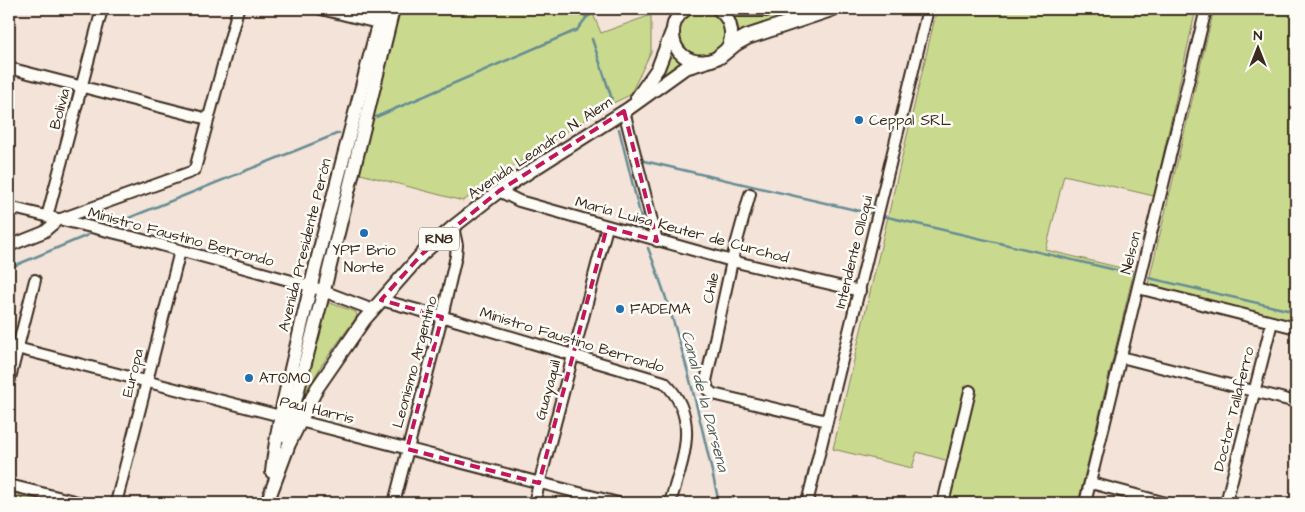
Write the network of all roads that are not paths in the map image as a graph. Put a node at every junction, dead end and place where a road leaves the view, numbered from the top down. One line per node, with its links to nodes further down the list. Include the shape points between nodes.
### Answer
1 (102, 9): 19 (street, Bolivia)
2 (238, 9): 21 (street)
3 (321, 9): 14 (street)
4 (382, 9): 14 (main road, Avenida Presidente Perón)
5 (393, 9): 14 (main road, Avenida Presidente Perón)
6 (674, 9): 15 (street)
7 (686, 9): 15 (main road, RN8, via 678,16)
8 (718, 9): 16 (main road, via 727,18 731,34 730,42)
9 (737, 9): 10 (highway)
10 (766, 9)
11 (831, 9): 16 (highway, RN8, via 746,37)
12 (928, 9): 38 (street, Intendente Olloqui)
13 (1206, 9): 36 (street, Nelson)
14 (384, 25): 22 (main road, Avenida Presidente Perón)
15 (673, 28): 17 (main road, via 673,40 682,55 696,62); 20 (main road, Avenida Leandro N. Alem / RN8, via 658,68)
16 (720, 56): 17 (main road, RN8)
17 (705, 62): 20 (main road, Avenida Leandro N. Alem / RN8, via 685,68)
18 (9, 68): 19 (street)
19 (82, 86): 21 (street); 26 (street, Bolivia)
20 (626, 110): 23 (main road, Avenida Leandro N. Alem / RN8); 30 (street)
21 (208, 119): 27 (street, via 195,169 191,172)
22 (347, 170): 35 (main road, Avenida Presidente Perón); 37 (main road, Avenida Presidente Perón)
23 (499, 191): 28 (street, María Luisa Keuter de Curchod, via 518,201); 29 (main road, Avenida Leandro N. Alem / RN8)
24 (750, 194): 33 (street, Chile)
25 (9, 207): 26 (street, Ministro Faustino Berrondo)
26 (47, 217): 27 (street, Ministro Faustino Berrondo)
27 (58, 220): 31 (street, via 44,232); 32 (street, Ministro Faustino Berrondo)
28 (607, 226): 30 (street, María Luisa Keuter de Curchod); 44 (street, Guayaquil)
29 (453, 227): 39 (main road, Avenida Leandro N. Alem / RN8, via 422,254); 40 (street, Leonismo Argentino, via 456,256)
30 (657, 241): 33 (street, María Luisa Keuter de Curchod)
31 (9, 246)
32 (180, 251): 35 (street, Ministro Faustino Berrondo); 46 (street, Europa)
33 (732, 261): 38 (street, María Luisa Keuter de Curchod); 52 (street, Chile, via 706,380 708,390 713,394)
34 (36, 280): 43 (street)
35 (310, 286): 37 (street, Ministro Faustino Berrondo); 51 (main road, Avenida Presidente Perón)
36 (1138, 288): 41 (street); 45 (street, Nelson)
37 (324, 290): 39 (street, Ministro Faustino Berrondo); 51 (main road, Avenida Presidente Perón)
38 (860, 291): 52 (street, Intendente Olloqui)
39 (377, 305): 40 (street, Ministro Faustino Berrondo); 51 (main road, Avenida Leandro N. Alem / RN8, via 318,388)
40 (442, 317): 44 (street, Ministro Faustino Berrondo); 53 (street, Leonismo Argentino)
41 (1272, 322): 42 (street); 49 (street, Doctor Tallaferro)
42 (1296, 328)
43 (13, 347): 46 (street, Paul Harris); 47 (street)
44 (573, 354): 54 (street, Guayaquil); 63 (street, Ministro Faustino Berrondo, via 664,382 678,397 688,437)
45 (1121, 356): 49 (street); 55 (street, Nelson)
46 (146, 381): 51 (street, Paul Harris); 59 (street, Europa)
47 (9, 382)
48 (970, 391): 65 (street)
49 (1254, 391): 50 (street); 68 (street, Doctor Tallaferro)
50 (1296, 402)
51 (290, 418): 53 (street, Paul Harris); 57 (main road, Avenida Presidente Perón, via 284,456); 57 (main road, Avenida Presidente Perón, via 276,439)
52 (827, 422): 64 (street, Intendente Olloqui)
53 (407, 449): 54 (street, Paul Harris); 60 (street, Leonismo Argentino)
54 (540, 483): 61 (street, Guayaquil); 62 (street, Paul Harris)
55 (1090, 483): 66 (street, Nelson); 67 (street)
56 (9, 485): 58 (street)
57 (269, 498)
58 (82, 503)
59 (116, 503)
60 (394, 503)
61 (534, 503)
62 (618, 503)
63 (670, 503)
64 (807, 503)
65 (943, 503)
66 (1085, 503)
67 (1166, 503)
68 (1226, 503)

